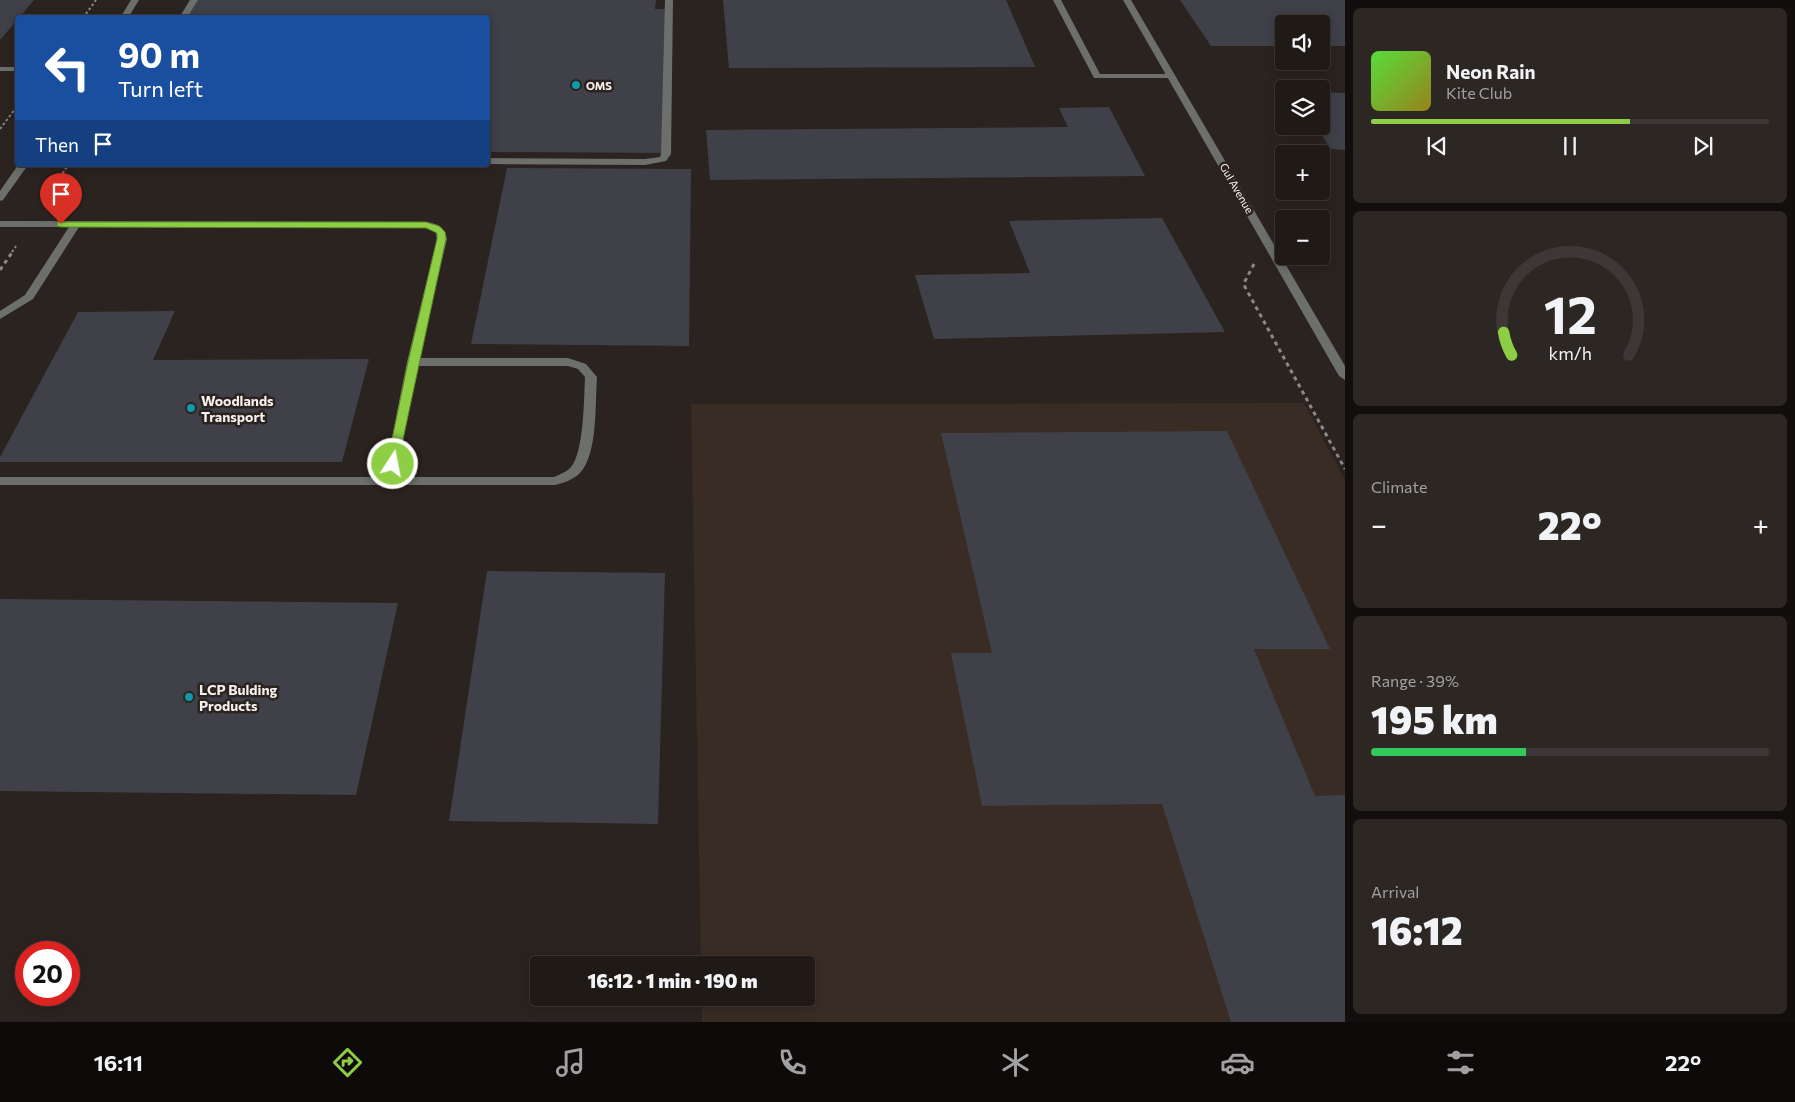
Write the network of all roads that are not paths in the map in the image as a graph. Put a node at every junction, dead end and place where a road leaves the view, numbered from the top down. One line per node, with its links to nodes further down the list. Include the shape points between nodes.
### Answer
1 (135, 0): 6 (street)
2 (194, 0): 7 (street)
3 (669, 0): 11 (street, via 666,154 663,159 646,162)
4 (1057, 0): 10 (street, via 1097,76)
5 (1127, 0): 10 (street, Gul Avenue)
6 (126, 15)
7 (185, 15)
8 (0, 69): 9 (street)
9 (15, 69)
10 (1171, 76): 18 (street, Gul Avenue)
11 (490, 161)
12 (22, 167): 13 (street)
13 (0, 198)
14 (0, 224): 15 (street)
15 (76, 224): 16 (street, via 29,298); 17 (street, via 416,225 436,228 442,239)
16 (0, 316)
17 (413, 362): 20 (street); 20 (street, via 568,362 582,365 591,377 584,455 578,468 554,481)
18 (1344, 373)
19 (0, 481): 20 (street)
20 (389, 481)

